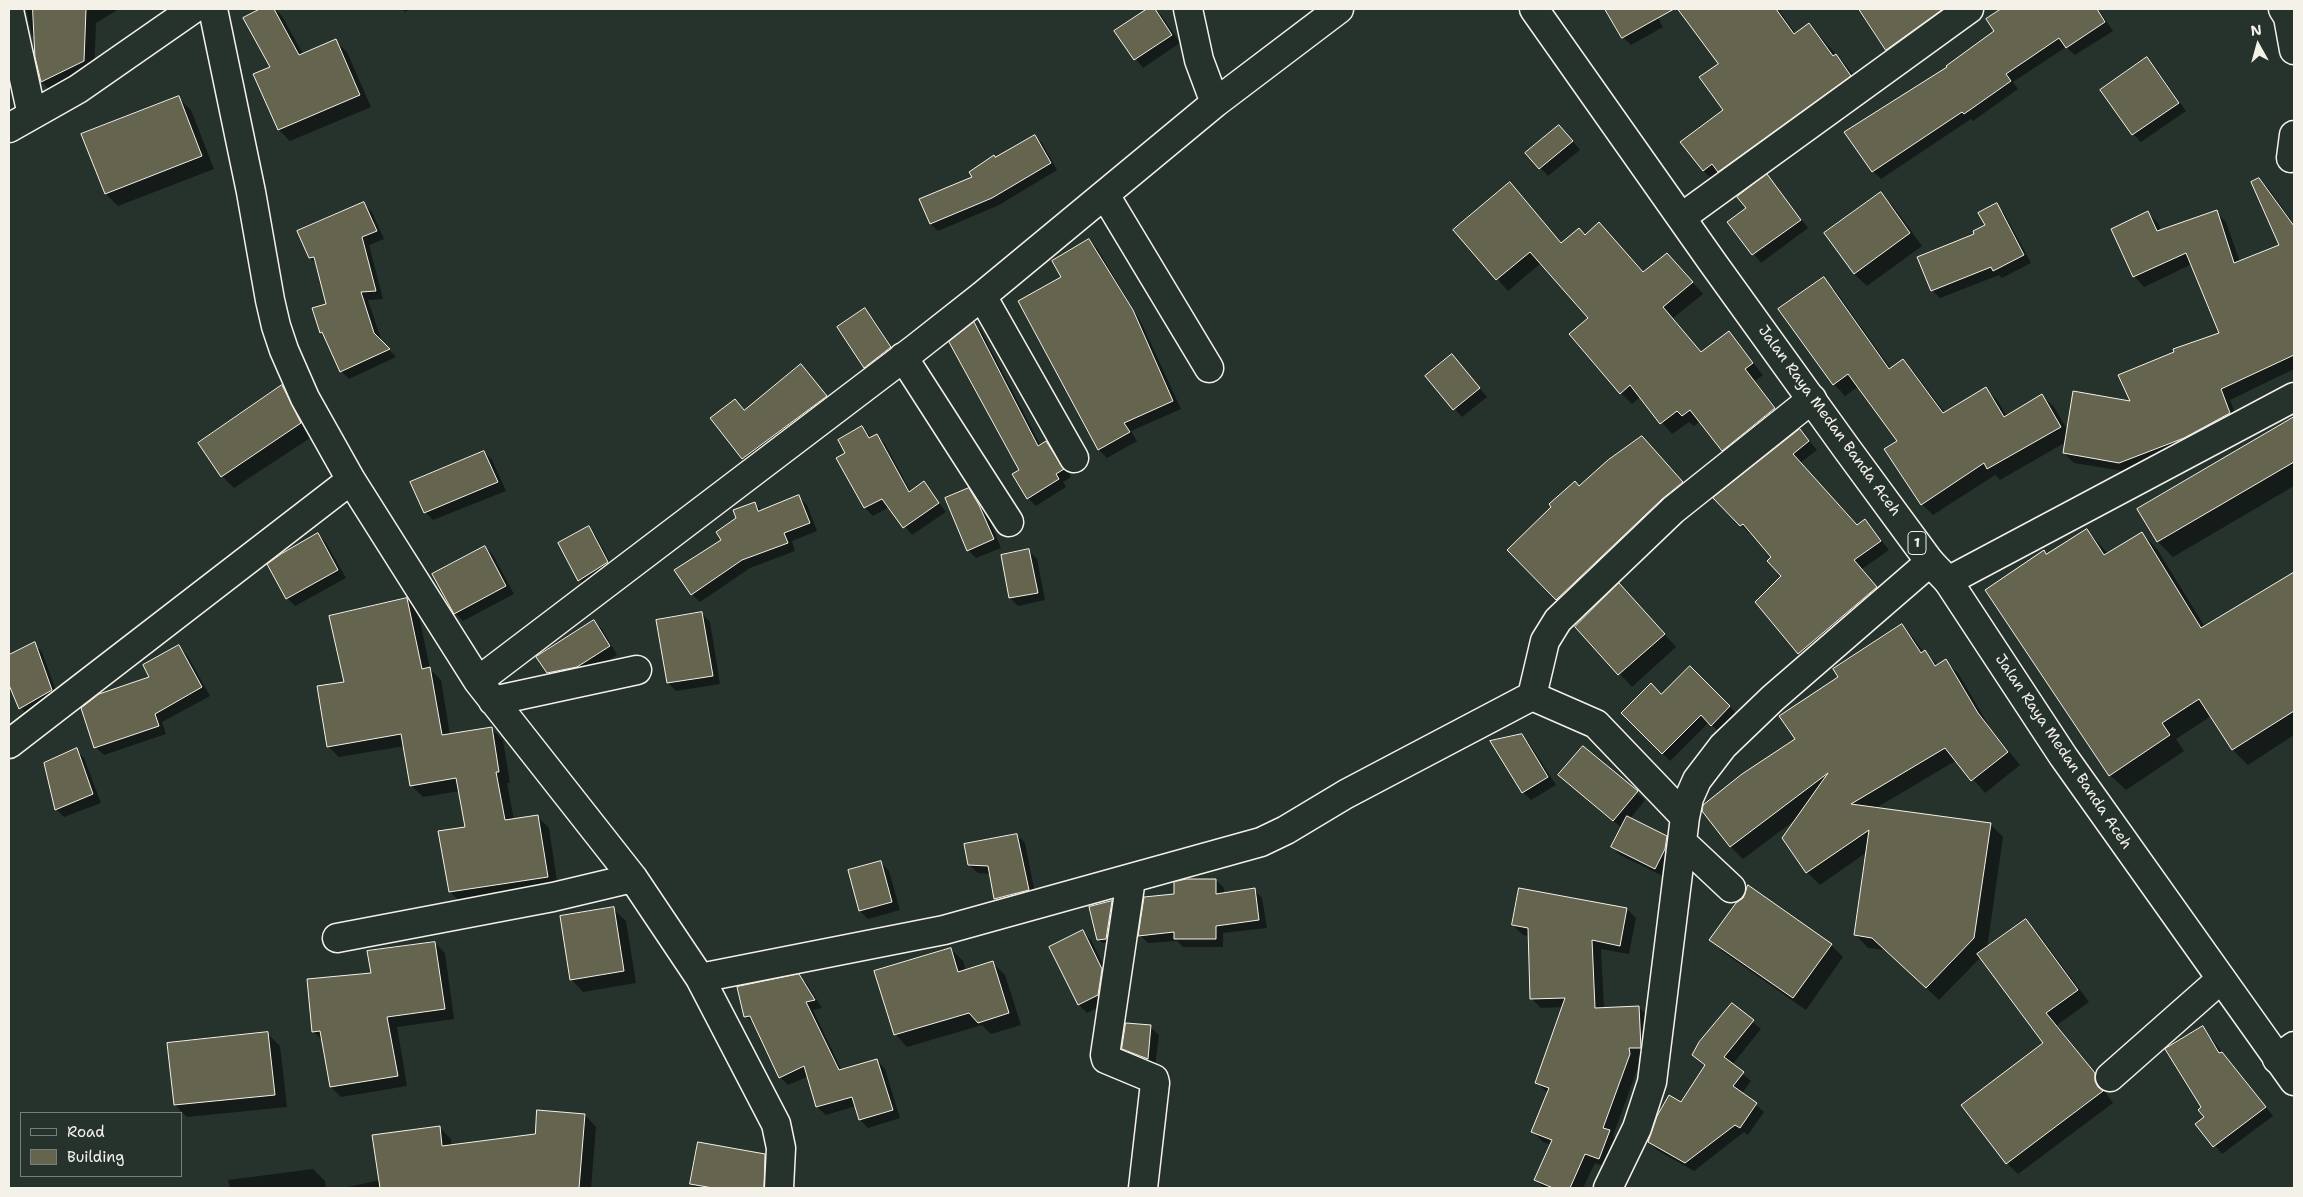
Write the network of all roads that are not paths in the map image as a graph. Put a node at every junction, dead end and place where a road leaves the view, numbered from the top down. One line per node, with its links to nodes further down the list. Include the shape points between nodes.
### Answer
1 (193, 9): 11 (main road, via 78,89)
2 (213, 9): 21 (main road, via 276,326 305,398)
3 (1188, 9): 10 (main road, via 1199,60)
4 (1339, 9): 10 (main road)
5 (1534, 9): 14 (main road, Jalan Raya Medan Banda Aceh / 1)
6 (1969, 9): 14 (main road)
7 (9, 10): 11 (main road)
8 (2288, 12): 9 (main road)
9 (2294, 50)
10 (1215, 103): 13 (main road)
11 (32, 115): 12 (main road)
12 (9, 128)
13 (1105, 195): 15 (main road); 17 (main road)
14 (1682, 216): 19 (main road, Jalan Raya Medan Banda Aceh / 1)
15 (982, 296): 16 (main road); 20 (main road)
16 (903, 357): 22 (main road); 25 (main road)
17 (1209, 368)
18 (2294, 397): 23 (main road)
19 (1812, 399): 23 (main road, Jalan Raya Medan Banda Aceh / 1); 26 (main road, via 1673,510 1558,620 1545,641)
20 (1074, 458)
21 (351, 480): 25 (main road); 27 (main road)
22 (1009, 522)
23 (1939, 571): 28 (main road, via 1773,698 1723,746 1697,780); 34 (main road, Jalan Raya Medan Banda Aceh / 1, via 2063,756)
24 (637, 670): 25 (main road)
25 (485, 691): 29 (main road)
26 (1532, 696): 28 (main road, via 1596,724); 30 (main road, via 1346,794 1273,837 1235,851)
27 (9, 744)
28 (1684, 830): 31 (main road); 40 (main road, via 1652,1082 1637,1128)
29 (633, 878): 32 (main road); 33 (main road)
30 (1131, 879): 33 (main road, via 944,930); 39 (main road, via 1105,1055 1106,1059 1155,1082)
31 (1731, 888)
32 (337, 938)
33 (700, 978): 38 (main road, via 776,1124 781,1148)
34 (2221, 979): 35 (main road, Jalan Raya Medan Banda Aceh / 1); 36 (main road)
35 (2286, 1052): 37 (main road, Jalan Raya Medan Banda Aceh / 1)
36 (2110, 1077)
37 (2294, 1081)
38 (779, 1188)
39 (1143, 1188)
40 (1608, 1188)

